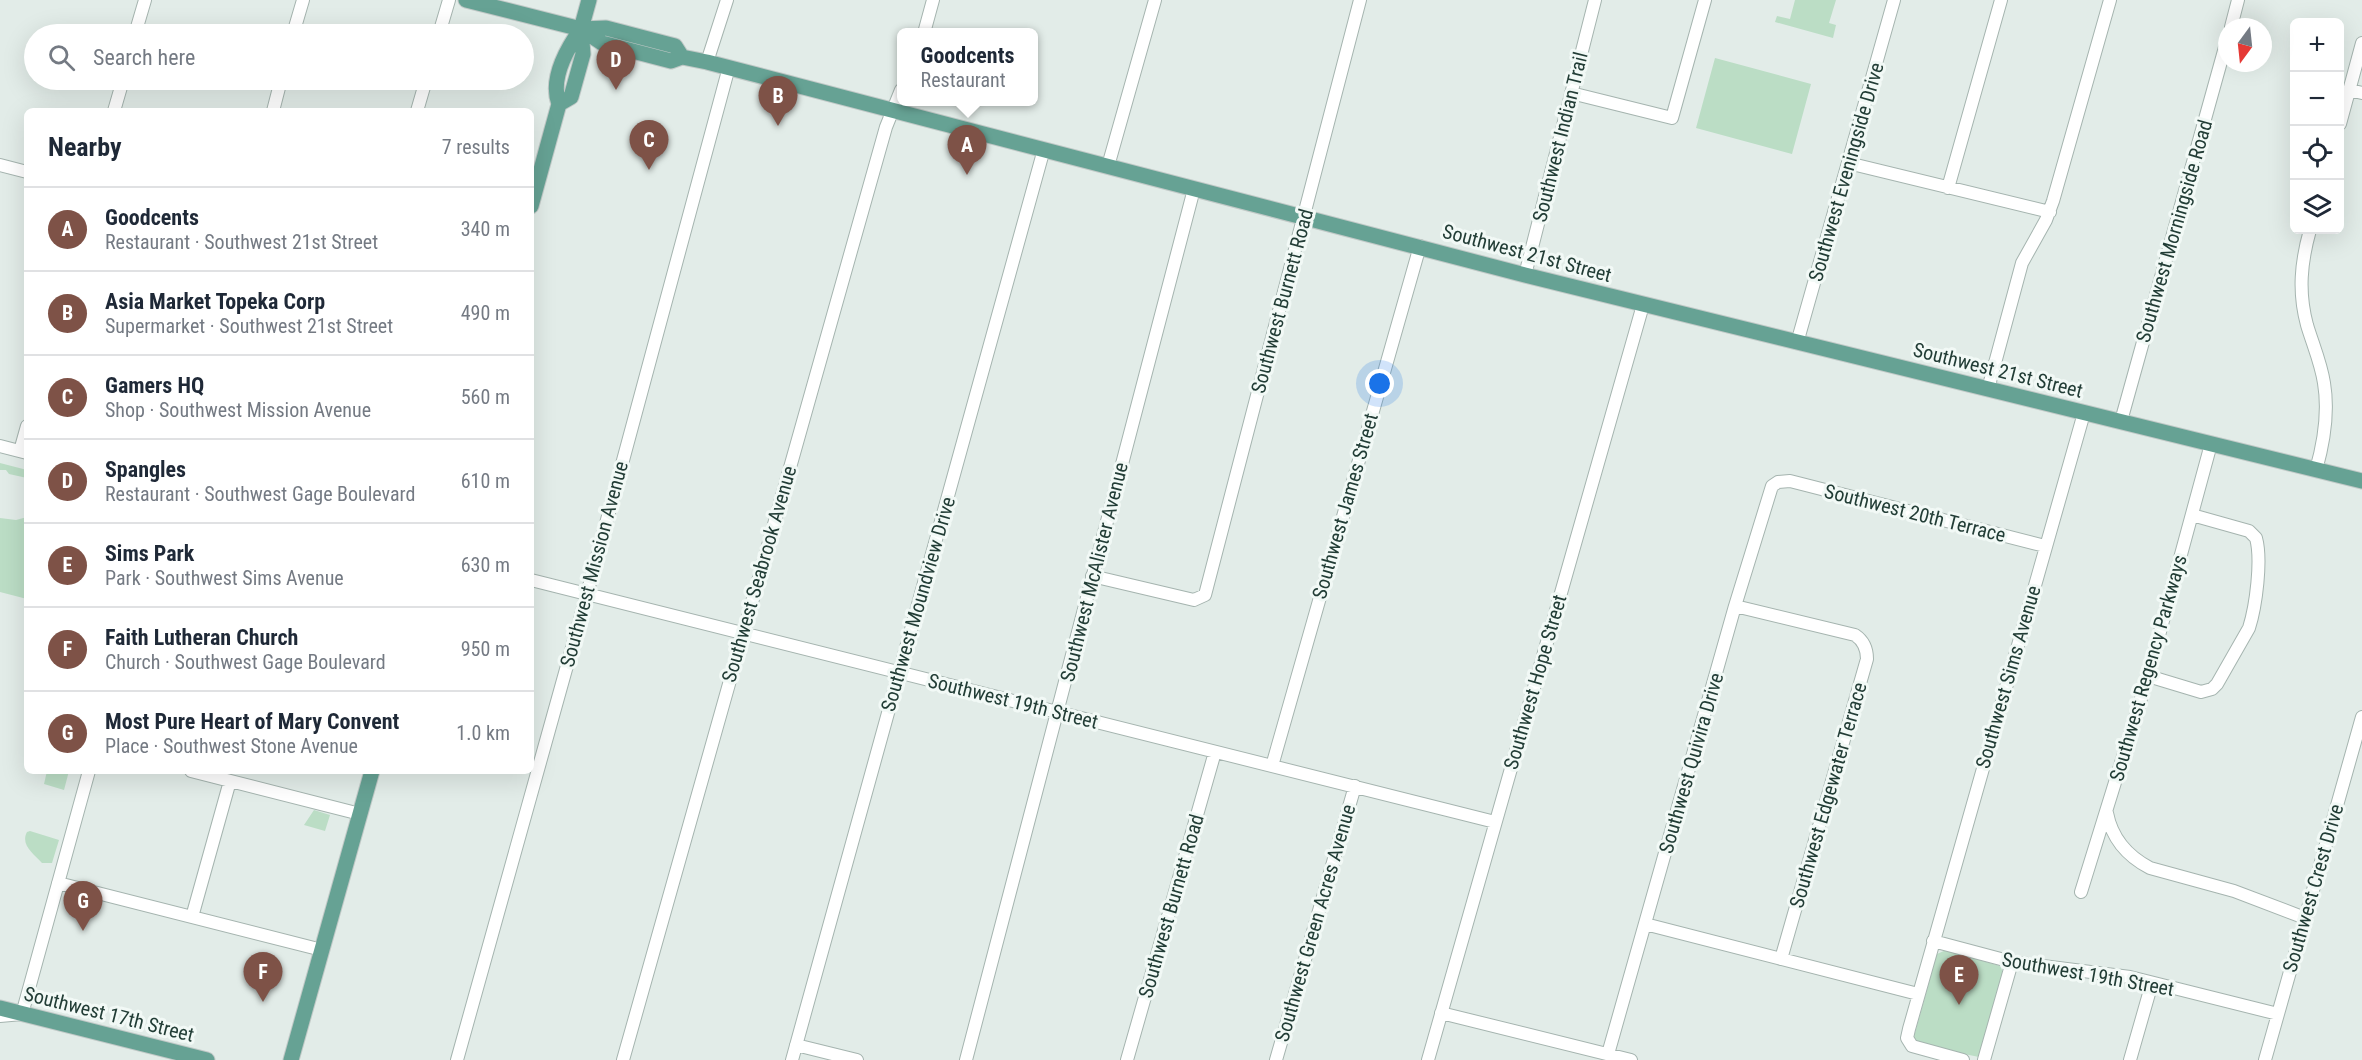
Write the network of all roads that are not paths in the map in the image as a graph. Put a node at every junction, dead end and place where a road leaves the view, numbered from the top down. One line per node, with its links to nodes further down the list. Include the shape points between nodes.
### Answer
1 (145, 0): 17 (street)
2 (303, 0): 18 (street)
3 (449, 0): 19 (street)
4 (466, 0): 21 (main road, Southwest 21st Street)
5 (589, 0): 21 (main road)
6 (727, 0): 23 (street)
7 (933, 0): 20 (street)
8 (1155, 0): 41 (street)
9 (1360, 0): 47 (street, Southwest Burnett Road)
10 (1595, 0): 30 (street, Southwest Indian Trail)
11 (1705, 0): 30 (street, via 1672,118)
12 (1894, 0): 39 (street, Southwest Eveningside Drive)
13 (2001, 0): 43 (street)
14 (2110, 0): 46 (street)
15 (2238, 0): 16 (street)
16 (2233, 18)
17 (138, 24)
18 (296, 24)
19 (442, 24)
20 (925, 28)
21 (581, 29): 23 (main road, Southwest 21st Street, via 602,43 671,61 682,57); 45 (main road, via 583,54 571,97 559,104)
22 (2362, 43): 29 (street)
23 (707, 62): 24 (main road, Southwest 21st Street)
24 (729, 68): 36 (main road, Southwest 21st Street); 66 (street, Southwest Mission Avenue)
25 (2218, 72): 55 (street, Southwest Morningside Road)
26 (120, 90): 33 (street)
27 (278, 90): 34 (street)
28 (423, 90): 35 (street)
29 (2349, 90): 31 (street); 37 (street)
30 (1571, 93): 50 (street, Southwest Indian Trail)
31 (2362, 93)
32 (897, 98): 36 (street, Southwest Seabrook Avenue)
33 (115, 108)
34 (274, 108)
35 (418, 108)
36 (892, 108): 38 (main road, Southwest 21st Street); 68 (street, Southwest Seabrook Avenue)
37 (2344, 109)
38 (1044, 148): 41 (main road, Southwest 21st Street); 69 (street, Southwest Moundview Drive)
39 (1848, 164): 43 (street); 52 (street, Southwest Eveningside Drive)
40 (0, 165): 42 (street)
41 (1108, 166): 44 (main road, Southwest 21st Street)
42 (24, 171)
43 (1948, 188): 46 (street)
44 (1194, 189): 47 (main road, Southwest 21st Street); 64 (street, Southwest McAlister Avenue)
45 (534, 195)
46 (2050, 212): 53 (street, via 2022,263)
47 (1305, 216): 49 (main road, Southwest 21st Street); 64 (street, Southwest Burnett Road, via 1206,592 1199,600)
48 (2309, 234): 59 (street, via 2302,265 2302,301 2326,397 2325,433)
49 (1420, 246): 50 (main road, Southwest 21st Street); 74 (street, Southwest James Street)
50 (1525, 275): 51 (main road, Southwest 21st Street)
51 (1643, 305): 52 (main road, Southwest 21st Street); 82 (street, Southwest Hope Street)
52 (1797, 343): 53 (main road, Southwest 21st Street)
53 (1988, 389): 54 (main road, Southwest 21st Street)
54 (2085, 413): 55 (main road, Southwest 21st Street); 63 (street, Southwest Sims Avenue)
55 (2121, 421): 56 (main road, Southwest 21st Street)
56 (2211, 444): 59 (main road, Southwest 21st Street); 62 (street, Southwest Regency Parkways)
57 (0, 446): 58 (street)
58 (24, 452)
59 (2316, 470): 61 (main road, Southwest 21st Street)
60 (1784, 481): 63 (street, Southwest 20th Terrace); 67 (street, Southwest Quivira Drive, via 1769,489)
61 (2362, 481)
62 (2192, 515): 70 (street, Southwest Regency Parkways); 70 (street, via 2249,531 2256,537 2256,598 2252,618 2212,689 2201,692)
63 (2045, 546): 88 (street, Southwest Sims Avenue)
64 (1092, 576): 71 (street, Southwest McAlister Avenue)
65 (534, 581): 66 (street, Southwest 19th Street)
66 (587, 594): 68 (street, Southwest 19th Street); 103 (street, Southwest Mission Avenue)
67 (1735, 606): 87 (street, Southwest Quivira Drive); 90 (street, Southwest Edgewater Terrace, via 1855,635 1865,645 1867,659)
68 (743, 633): 69 (street, Southwest 19th Street); 104 (street, Southwest Seabrook Avenue)
69 (899, 673): 71 (street, Southwest 19th Street); 99 (street, Southwest Moundview Drive)
70 (2148, 676): 80 (street, Southwest Regency Parkways)
71 (1058, 712): 73 (street, Southwest 19th Street); 107 (street, Southwest McAlister Avenue)
72 (2362, 717): 86 (street, Southwest Crest Drive)
73 (1215, 752): 74 (street, Southwest 19th Street); 108 (street, Southwest Burnett Road)
74 (1272, 766): 79 (street, Southwest 19th Street)
75 (88, 774): 83 (street)
76 (203, 774): 78 (street)
77 (371, 774): 81 (main road)
78 (230, 781): 81 (street); 85 (street)
79 (1355, 786): 82 (street, Southwest 19th Street); 109 (street, Southwest Green Acres Avenue)
80 (2107, 813): 84 (street, Southwest Regency Parkways); 86 (street, via 2112,830 2127,853 2150,868 2234,891)
81 (360, 814): 89 (main road)
82 (1495, 822): 95 (street, Southwest Hope Street)
83 (58, 883): 85 (street); 96 (street)
84 (2081, 892)
85 (192, 917): 89 (street)
86 (2305, 918): 97 (street, Southwest Crest Drive)
87 (1645, 924): 90 (street); 100 (street, Southwest Quivira Drive)
88 (1933, 941): 91 (street, Southwest 19th Street); 93 (street, Southwest Sims Avenue)
89 (322, 950): 102 (main road)
90 (1781, 959): 93 (street)
91 (2012, 962): 92 (street, Southwest 19th Street); 113 (street)
92 (2152, 983): 97 (street, Southwest 19th Street); 114 (street)
93 (1918, 994): 112 (street, Southwest Sims Avenue, via 1908,1029 1909,1043 1917,1049)
94 (0, 1008): 96 (main road, Southwest 17th Street)
95 (1441, 1013): 100 (street); 110 (street, Southwest Hope Street)
96 (22, 1014): 98 (street); 101 (main road, Southwest 17th Street)
97 (2278, 1014): 115 (street, Southwest Crest Drive)
98 (0, 1016)
99 (796, 1044): 105 (street, Southwest Moundview Drive); 106 (street)
100 (1608, 1054): 111 (street)
101 (207, 1060)
102 (291, 1060)
103 (457, 1060)
104 (623, 1060)
105 (792, 1060)
106 (856, 1060)
107 (966, 1060)
108 (1127, 1060)
109 (1276, 1060)
110 (1428, 1060)
111 (1631, 1060)
112 (1963, 1060)
113 (1984, 1060)
114 (2130, 1060)
115 (2265, 1060)

